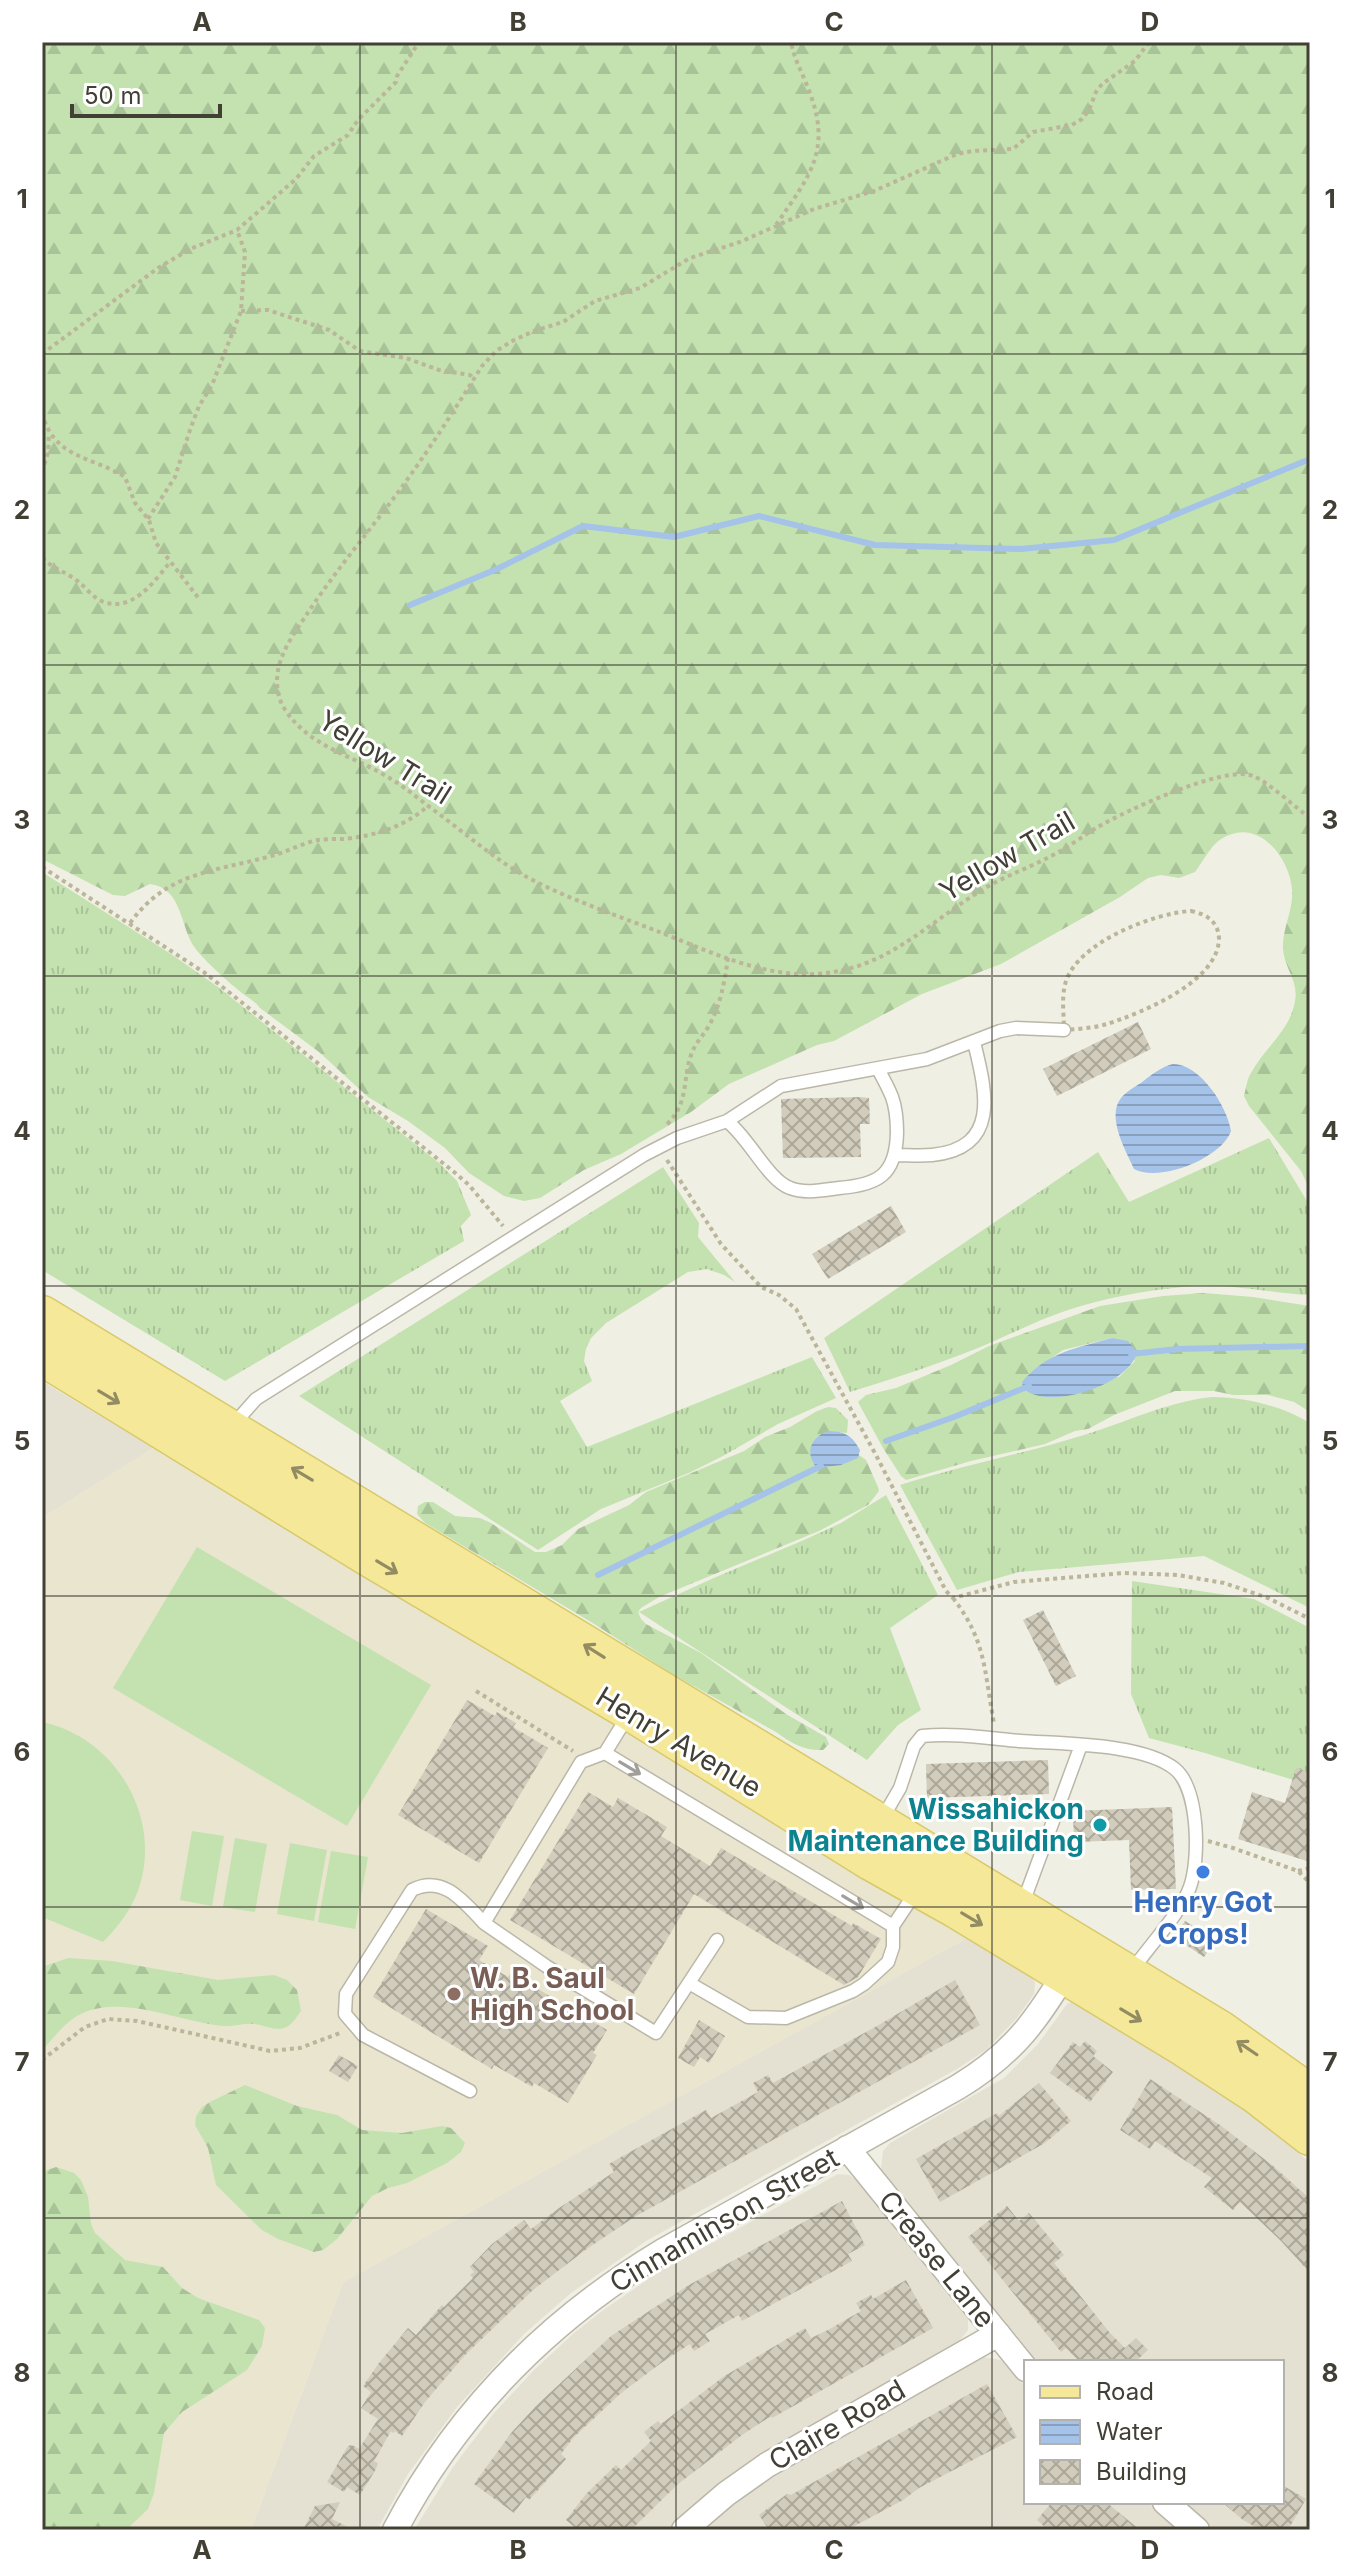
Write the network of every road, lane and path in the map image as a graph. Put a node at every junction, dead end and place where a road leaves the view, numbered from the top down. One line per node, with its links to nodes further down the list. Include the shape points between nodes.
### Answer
1 (419, 42): 7 (path, via 396,82 348,135 321,150)
2 (791, 42): 4 (path, Yellow Trail, via 815,109 819,145 811,171)
3 (1149, 42): 5 (path, via 1135,61 1102,84 1089,110 1072,125 1033,132 1013,149 957,154 874,191)
4 (788, 208): 5 (path); 6 (path, Yellow Trail)
5 (796, 217): 6 (path)
6 (775, 226): 10 (path, Yellow Trail, via 690,258 640,288 595,301 563,322 514,340 496,351)
7 (237, 230): 8 (path, via 245,252); 9 (path, via 158,268)
8 (241, 311): 10 (path, via 268,310 329,330 360,351); 14 (path, via 194,418 175,477)
9 (42, 354)
10 (474, 378): 18 (path, Yellow Trail, via 293,634 277,682 283,708 310,736 390,778)
11 (42, 413): 12 (path)
12 (49, 434): 13 (path); 14 (path, via 76,456 125,477)
13 (42, 472)
14 (148, 519): 16 (path)
15 (42, 558): 16 (path, via 111,604 147,591)
16 (170, 562): 17 (path)
17 (200, 600)
18 (428, 806): 21 (path, via 413,819 370,835 313,841 177,881); 22 (path, Yellow Trail, via 522,875)
19 (1310, 818): 22 (path, Yellow Trail, via 1252,775 1221,776 1098,826 1054,855 995,882 895,952 868,964 798,974)
20 (42, 867): 21 (path)
21 (130, 923): 29 (path, via 205,973 454,1172)
22 (728, 957): 27 (path, via 716,1009 697,1040 680,1108 660,1133)
23 (1064, 1030): 23 (path, via 1067,979 1088,953 1147,920 1175,912 1204,914 1213,921 1219,940 1215,954 1200,976 1179,992 1104,1025); 24 (lane, via 1016,1028)
24 (974, 1042): 25 (lane); 28 (lane, via 985,1104 974,1137 959,1149 933,1155)
25 (878, 1069): 26 (lane, via 781,1086); 28 (lane, via 893,1098)
26 (727, 1121): 27 (lane); 28 (lane, via 791,1189 860,1186 877,1179)
27 (659, 1147): 29 (lane); 33 (path, via 721,1244 761,1287 796,1309)
28 (894, 1155)
29 (511, 1238): 32 (lane, via 256,1399)
30 (42, 1315): 32 (main road, Henry Avenue)
31 (42, 1356): 32 (main road, Henry Avenue, one-way to 32)
32 (221, 1445): 36 (main road, Henry Avenue, via 412,1538)
33 (953, 1598): 34 (path, via 1014,1582 1124,1573 1178,1575 1224,1583); 37 (path, via 969,1618 985,1661)
34 (1310, 1619)
35 (476, 1691): 40 (path)
36 (639, 1697): 39 (lane); 41 (main road, Henry Avenue); 46 (main road, Henry Avenue, via 848,1847)
37 (997, 1738): 38 (lane); 41 (lane, via 922,1736)
38 (1081, 1745): 42 (lane, via 1132,1752 1175,1770 1185,1780 1193,1804); 47 (lane)
39 (605, 1753): 40 (lane); 49 (lane, one-way to 49)
40 (588, 1760): 48 (lane, via 581,1762)
41 (879, 1824): 47 (main road, Henry Avenue)
42 (1195, 1838): 44 (path); 52 (lane, via 1194,1873 1183,1903)
43 (1310, 1868): 44 (path)
44 (1298, 1871): 45 (path)
45 (1310, 1883)
46 (918, 1888): 49 (lane); 51 (main road, Henry Avenue, one-way to 51)
47 (1020, 1908): 51 (main road, Henry Avenue)
48 (484, 1923): 53 (lane, via 656,2033); 54 (lane, via 442,1886 412,1890 346,1994 345,2014)
49 (893, 1926): 53 (lane, via 888,1962 864,1984 786,2018 748,2017)
50 (717, 1940): 53 (lane)
51 (1073, 1960): 52 (main road, Henry Avenue); 58 (main road, Henry Avenue, one-way to 58); 59 (street, Cinnaminson Street, via 1041,2013 993,2065)
52 (1130, 1975): 57 (main road, Henry Avenue, one-way to 52)
53 (689, 1983)
54 (354, 2027): 55 (path, via 300,2048 270,2051 108,2019 85,2027); 56 (lane)
55 (42, 2060)
56 (470, 2091)
57 (1310, 2094)
58 (1310, 2136)
59 (847, 2148): 60 (street, Crease Lane); 63 (street, Cinnaminson Street, via 653,2257 569,2315 466,2421)
60 (998, 2334): 61 (street, Crease Lane); 64 (street, Claire Road, via 769,2463)
61 (1024, 2366)
62 (1167, 2504): 65 (street)
63 (395, 2530)
64 (684, 2530)
65 (1197, 2530)

